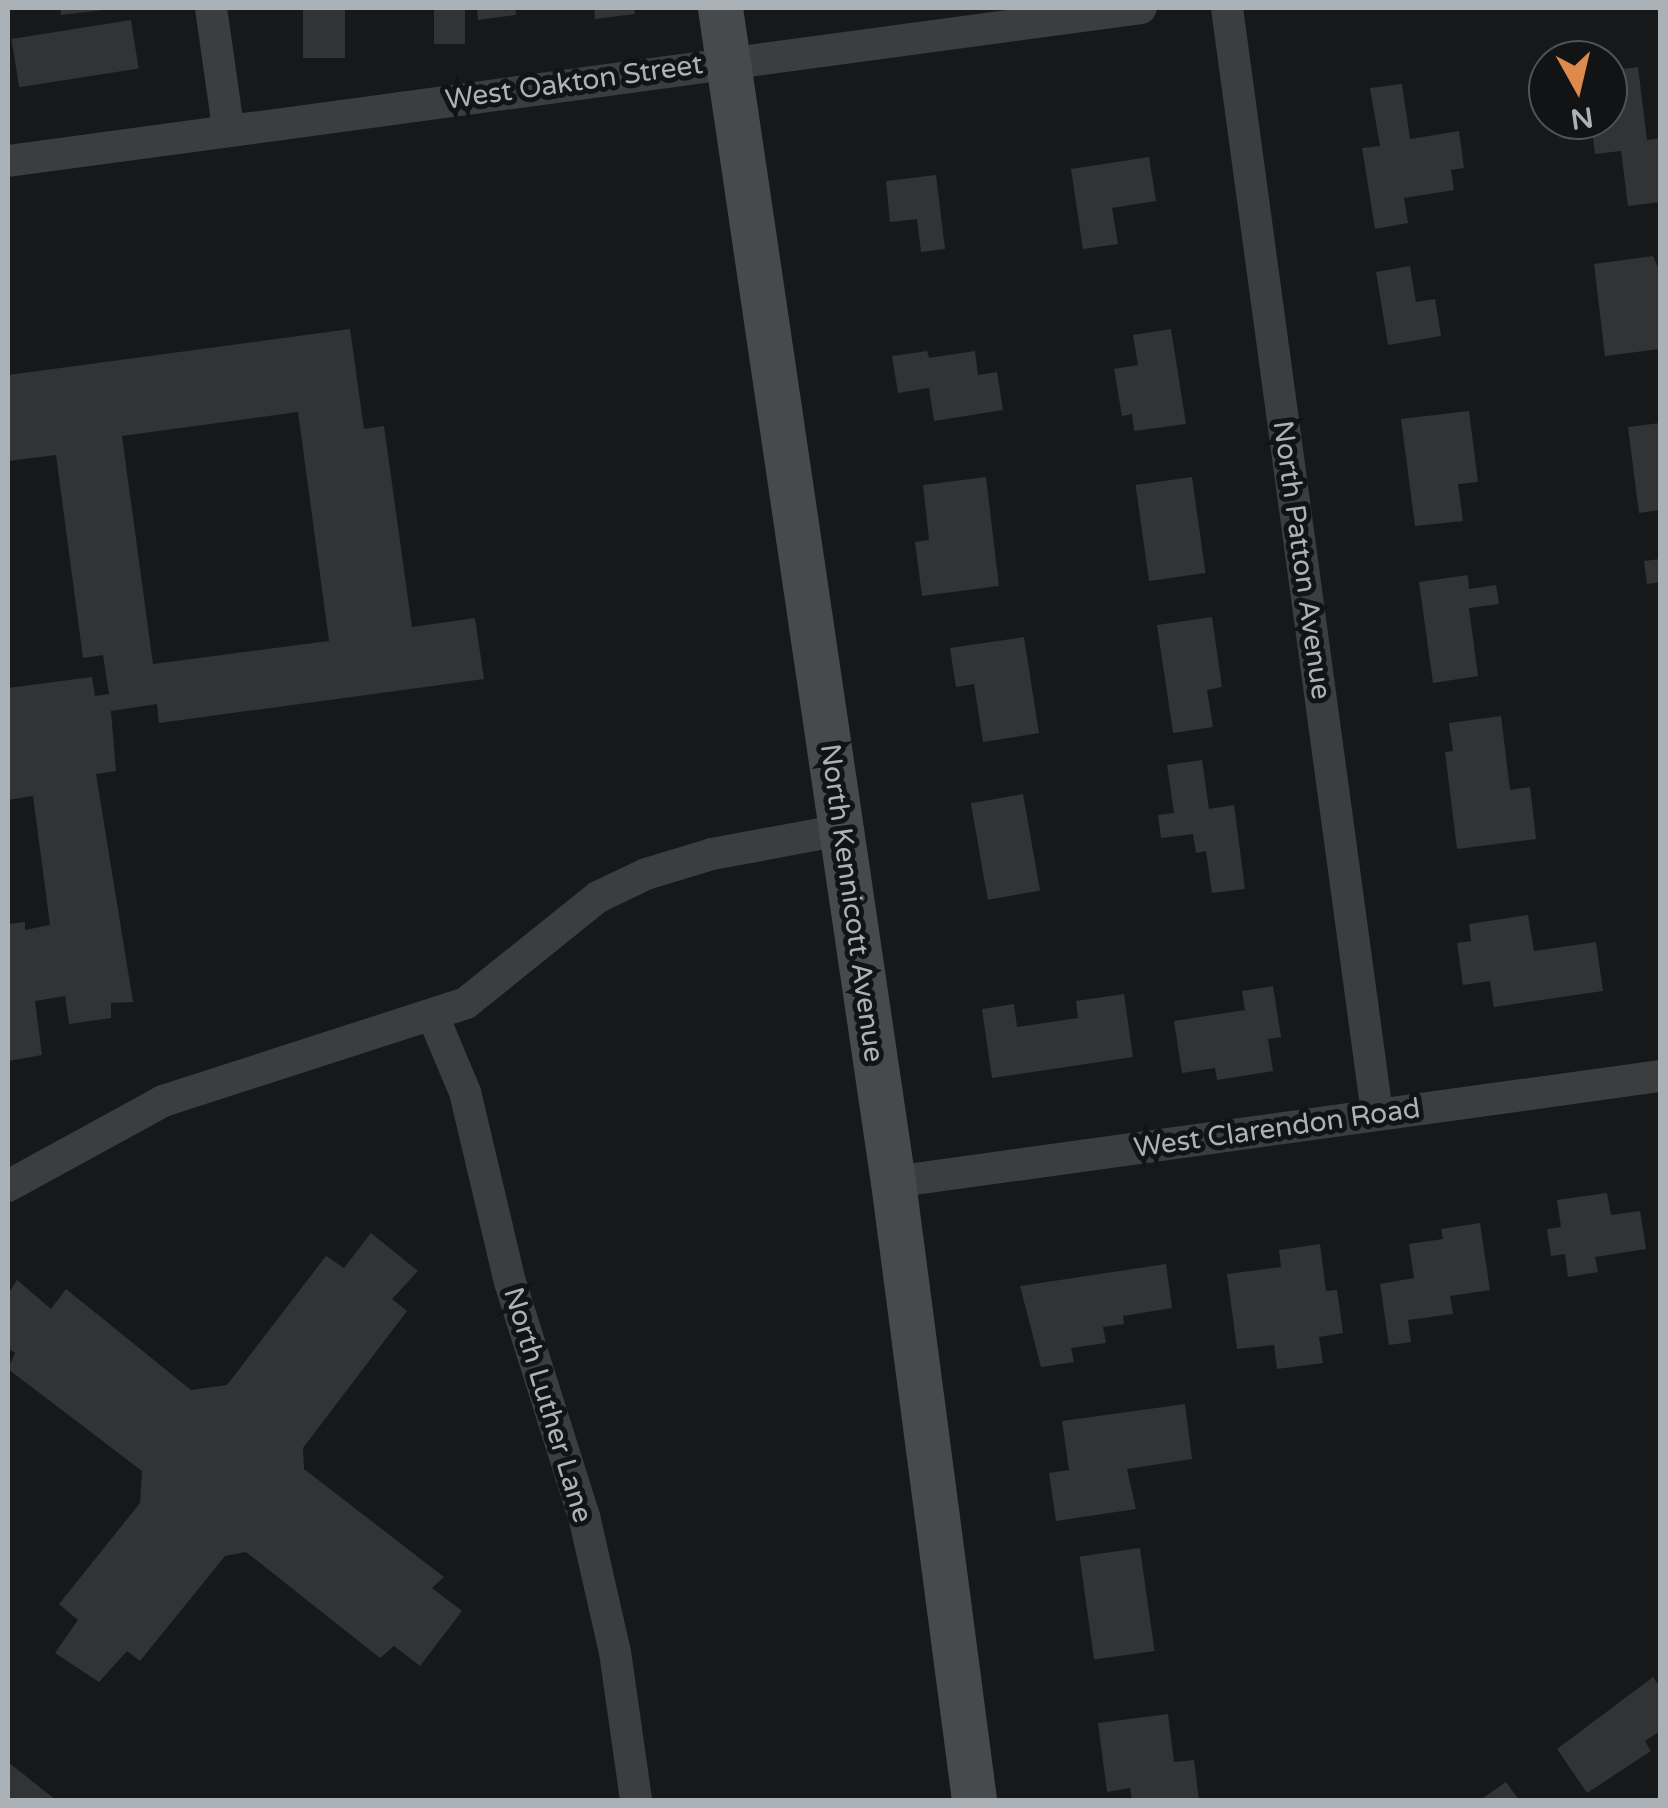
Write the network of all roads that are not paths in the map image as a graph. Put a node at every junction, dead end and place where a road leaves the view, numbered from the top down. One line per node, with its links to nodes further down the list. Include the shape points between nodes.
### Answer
1 (211, 8): 6 (street)
2 (720, 8): 5 (street, North Kennicott Avenue)
3 (1140, 8): 5 (street, West Oakton Street)
4 (1226, 8): 11 (street, North Patton Avenue)
5 (728, 61): 6 (street, West Oakton Street); 8 (street, North Kennicott Avenue)
6 (228, 128): 7 (street, West Oakton Street)
7 (8, 162)
8 (842, 830): 9 (street, via 712,854 646,874 598,898 477,995); 12 (street, North Kennicott Avenue)
9 (433, 1016): 13 (street, via 163,1101); 14 (street, North Luther Lane, via 465,1092 510,1282 584,1516 615,1652)
10 (1660, 1076): 11 (street, West Clarendon Road)
11 (1377, 1113): 12 (street, West Clarendon Road)
12 (893, 1182): 15 (street, North Kennicott Avenue)
13 (8, 1186)
14 (636, 1800)
15 (974, 1800)

